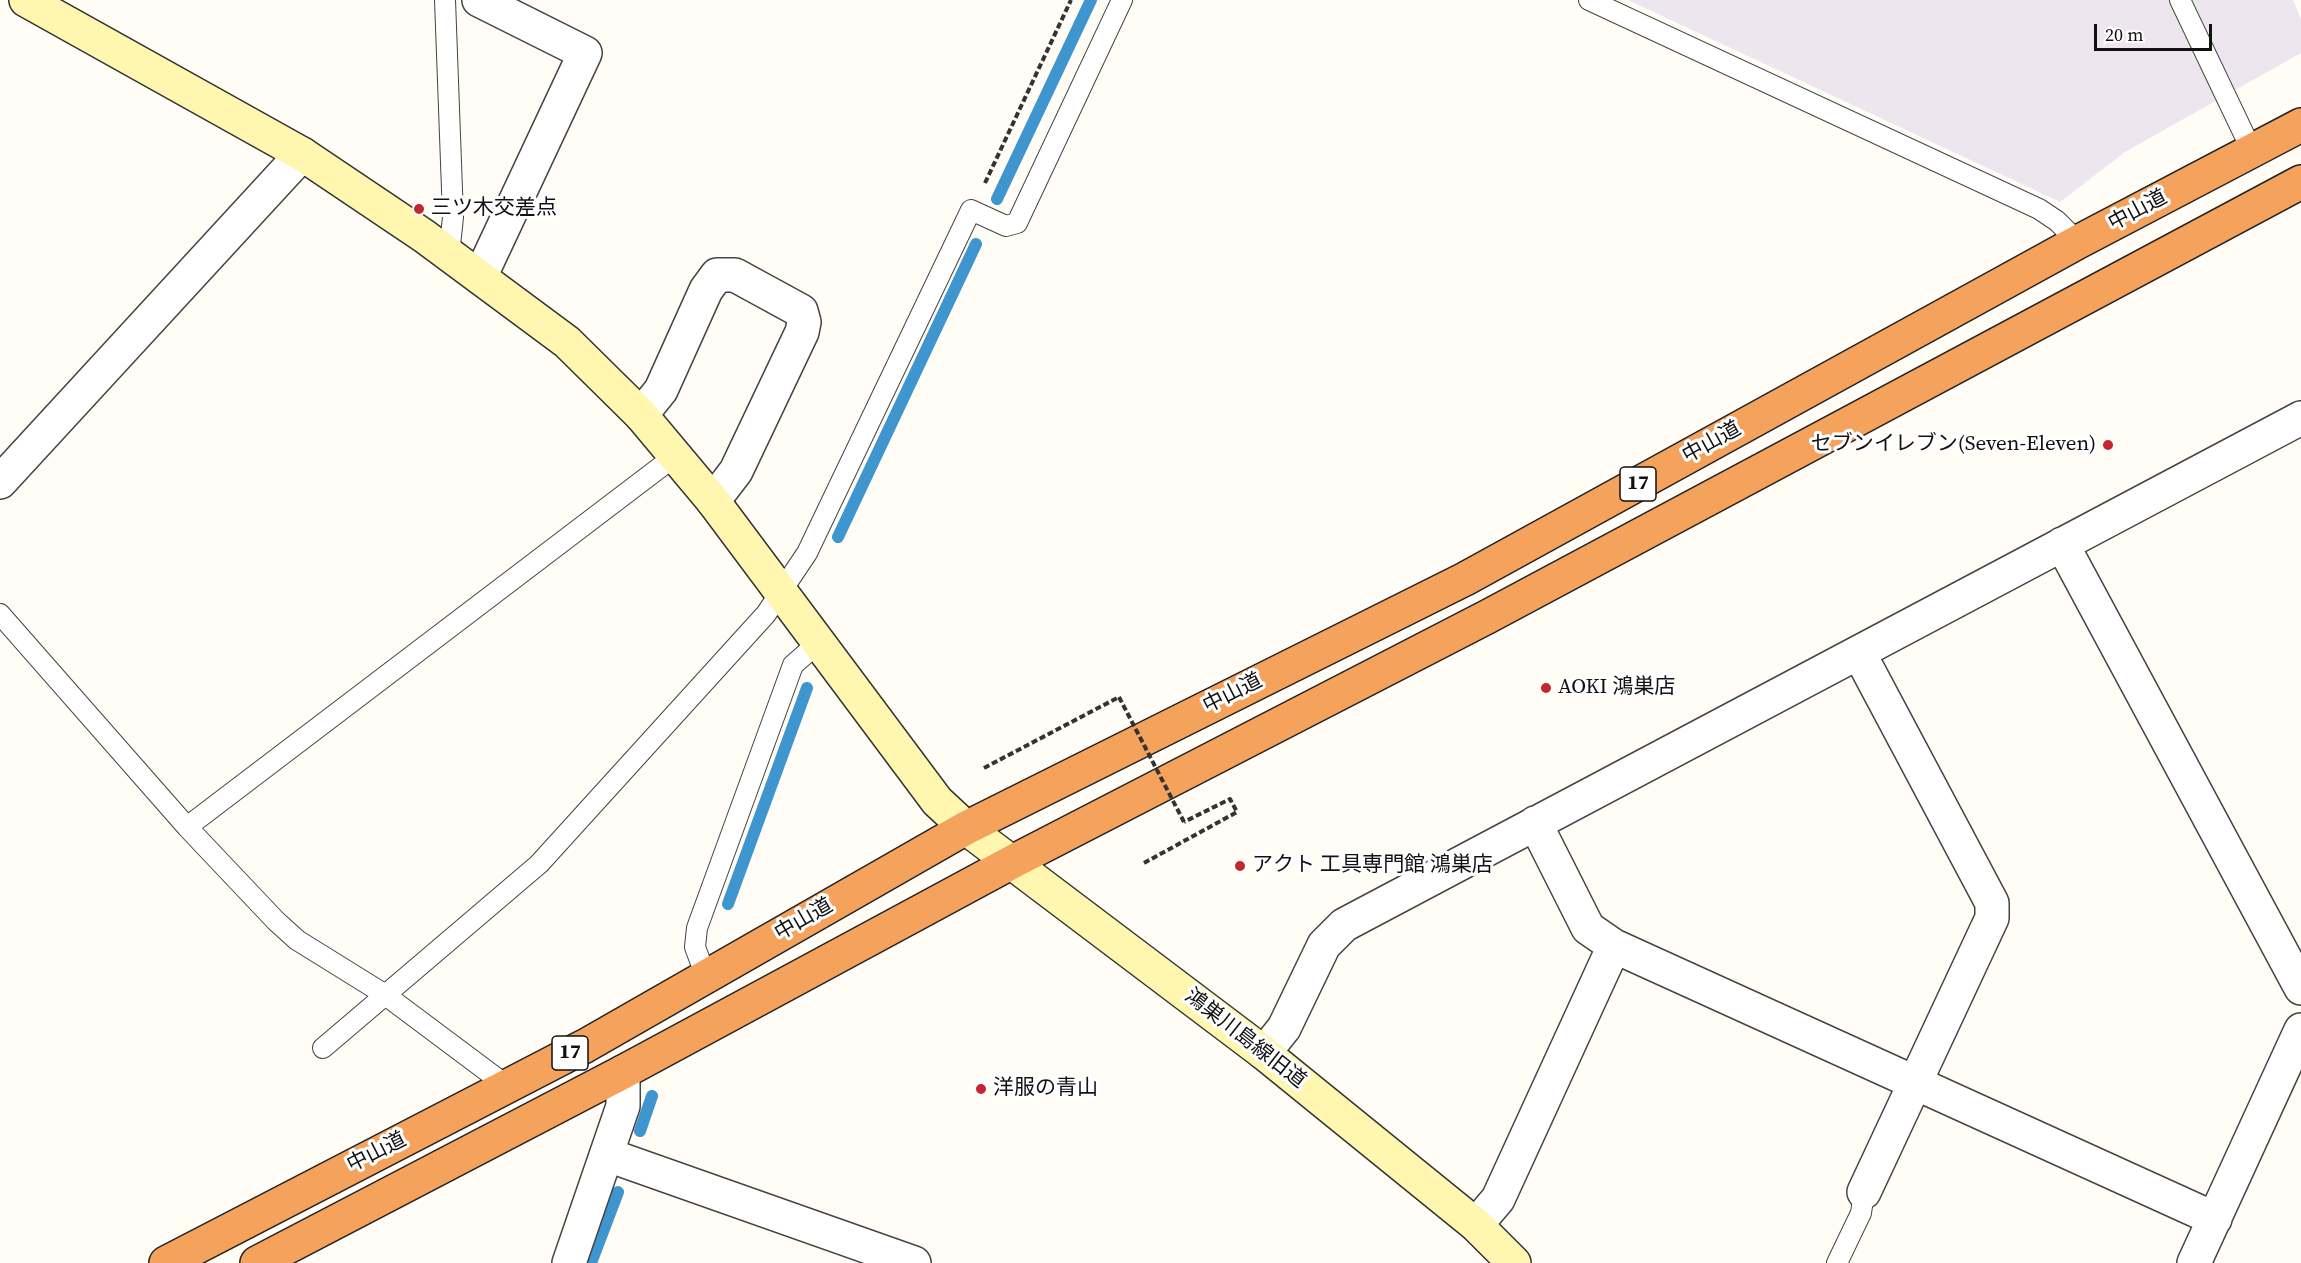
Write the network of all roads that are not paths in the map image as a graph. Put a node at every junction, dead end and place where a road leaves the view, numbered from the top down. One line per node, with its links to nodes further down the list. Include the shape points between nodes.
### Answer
1 (26, 0): 9 (street, 鴻巣川島線旧道)
2 (445, 0): 12 (lane, via 453,217)
3 (479, 0): 13 (street, via 585,53)
4 (1122, 0): 20 (lane, via 1017,223 1006,226 971,210 807,553)
5 (1589, 0): 11 (lane, via 2039,209)
6 (2180, 0): 8 (lane)
7 (2301, 125): 8 (highway, 中山道 / 17)
8 (2252, 151): 11 (highway, 中山道 / 17)
9 (302, 154): 12 (street, 鴻巣川島線旧道); 17 (street)
10 (2301, 182): 27 (highway, 中山道 / 17, via 1487,617)
11 (2078, 242): 26 (highway, 中山道 / 17, via 1464,579)
12 (449, 255): 13 (street, 鴻巣川島線旧道)
13 (480, 277): 14 (street, 鴻巣川島線旧道, via 567,342)
14 (641, 416): 16 (street, 鴻巣川島線旧道); 18 (street, via 661,390 706,290 717,275 735,275 801,310 802,332 736,471)
15 (2301, 418): 19 (street)
16 (675, 456): 18 (street, 鴻巣川島線旧道); 25 (lane)
17 (0, 482)
18 (713, 501): 20 (street, 鴻巣川島線旧道)
19 (2062, 544): 23 (street); 30 (street)
20 (783, 592): 22 (street, 鴻巣川島線旧道); 31 (lane, via 539,864)
21 (0, 614): 25 (lane)
22 (819, 642): 26 (street, 鴻巣川島線旧道, via 937,801); 29 (lane, via 793,665 697,928 695,947)
23 (1859, 653): 24 (street); 36 (street, via 1992,903 1992,918)
24 (1534, 823): 28 (street, via 1588,928); 34 (street, via 1332,934 1284,1028)
25 (187, 827): 31 (lane, via 297,940)
26 (966, 828): 27 (street, 鴻巣川島線旧道); 29 (highway, 中山道 / 17)
27 (1014, 861): 34 (street, 鴻巣川島線旧道); 35 (highway, 中山道 / 17)
28 (1614, 946): 36 (street); 41 (street, via 1498,1199)
29 (705, 976): 37 (highway, 中山道 / 17)
30 (2301, 988)
31 (384, 994): 33 (lane); 37 (lane)
32 (2301, 1030): 40 (street)
33 (323, 1048)
34 (1264, 1053): 41 (street, 鴻巣川島線旧道)
35 (623, 1072): 38 (street, via 623,1106); 43 (highway, 中山道 / 17)
36 (1914, 1081): 39 (street); 40 (street)
37 (507, 1086): 42 (highway, 中山道 / 17)
38 (608, 1155): 44 (street); 45 (street)
39 (1864, 1192): 47 (lane, via 1861,1213)
40 (2215, 1219): 48 (street)
41 (1476, 1225): 46 (street, 鴻巣川島線旧道)
42 (166, 1263)
43 (257, 1263)
44 (569, 1263)
45 (914, 1263)
46 (1514, 1263)
47 (1837, 1263)
48 (2194, 1263)

